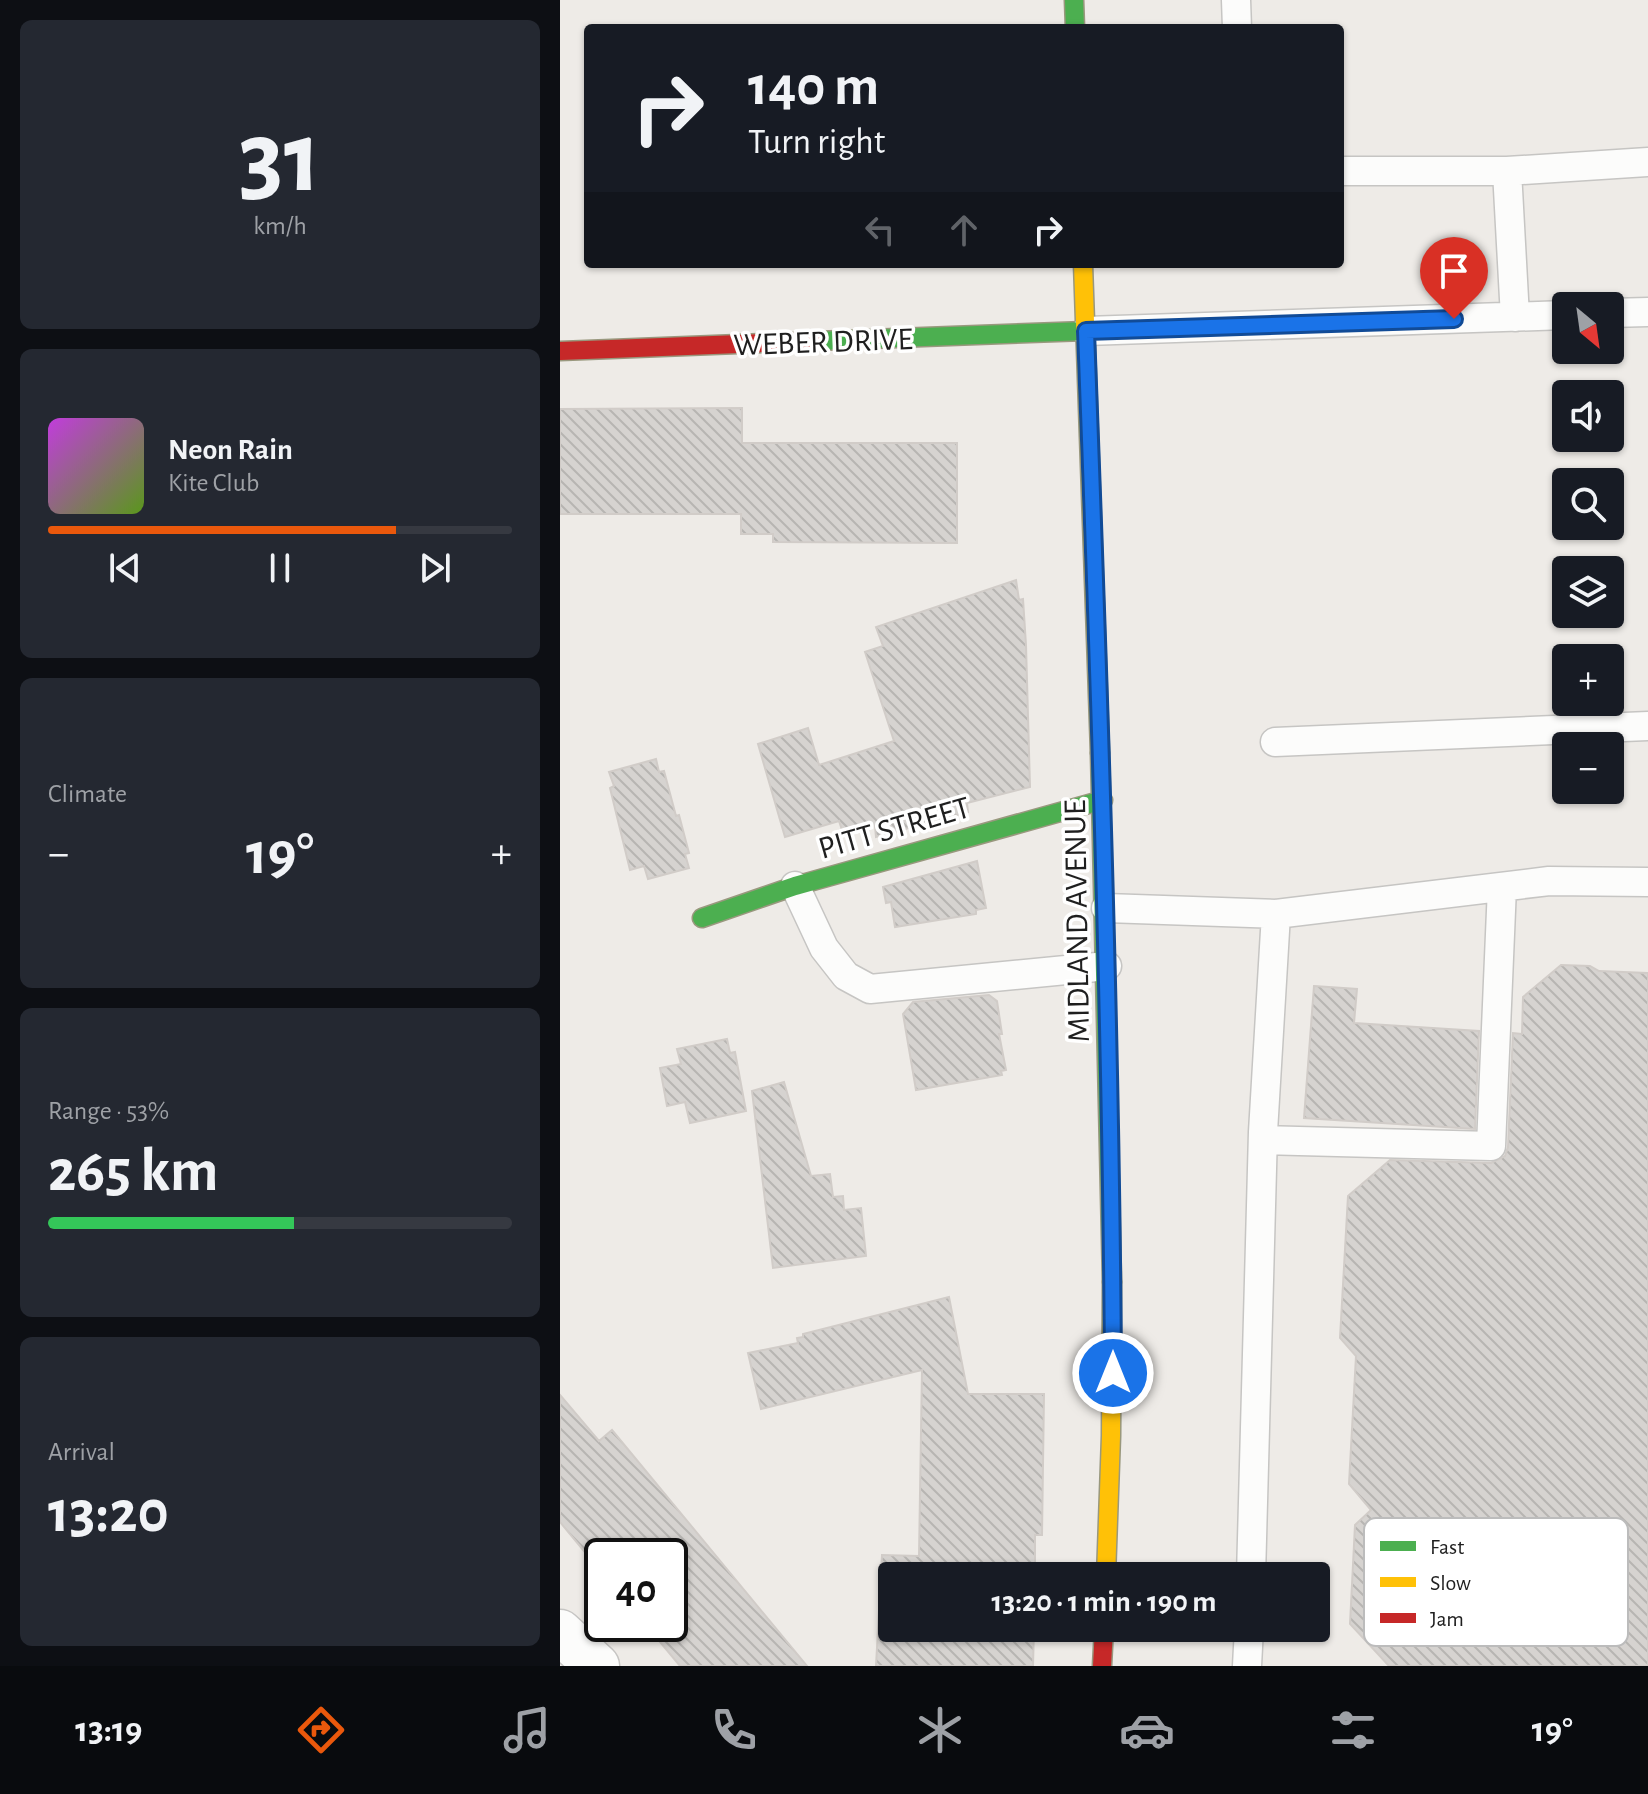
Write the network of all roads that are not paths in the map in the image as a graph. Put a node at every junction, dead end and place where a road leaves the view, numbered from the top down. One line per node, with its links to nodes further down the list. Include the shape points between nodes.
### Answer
1 (1074, 0): 3 (street)
2 (1236, 0): 4 (lane)
3 (1075, 24)
4 (1237, 24)
5 (1648, 162): 7 (lane)
6 (1344, 171): 7 (lane)
7 (1507, 171): 12 (lane)
8 (1083, 268): 13 (street, MIDLAND AVENUE)
9 (1648, 312): 10 (lane)
10 (1624, 313)
11 (1552, 316): 12 (lane)
12 (1515, 317): 13 (lane)
13 (1086, 331): 14 (street, WEBER DRIVE); 17 (street, MIDLAND AVENUE)
14 (560, 351)
15 (1648, 726): 16 (lane)
16 (1275, 742)
17 (1103, 800): 19 (street, PITT STREET); 21 (street, MIDLAND AVENUE)
18 (1648, 882): 20 (lane, via 1549,881)
19 (795, 886): 23 (street, PITT STREET); 24 (lane, via 824,948 846,976 870,989)
20 (1502, 887): 22 (lane); 25 (lane, via 1491,1146)
21 (1106, 908): 22 (lane); 24 (street, MIDLAND AVENUE)
22 (1276, 914): 25 (lane)
23 (702, 918)
24 (1107, 966): 26 (street, MIDLAND AVENUE, via 1114,1404)
25 (1263, 1140): 27 (lane)
26 (1107, 1562)
27 (1251, 1562)
28 (560, 1632): 31 (street)
29 (1103, 1642): 32 (street)
30 (1248, 1642): 33 (lane)
31 (597, 1666)
32 (1102, 1666)
33 (1247, 1666)

